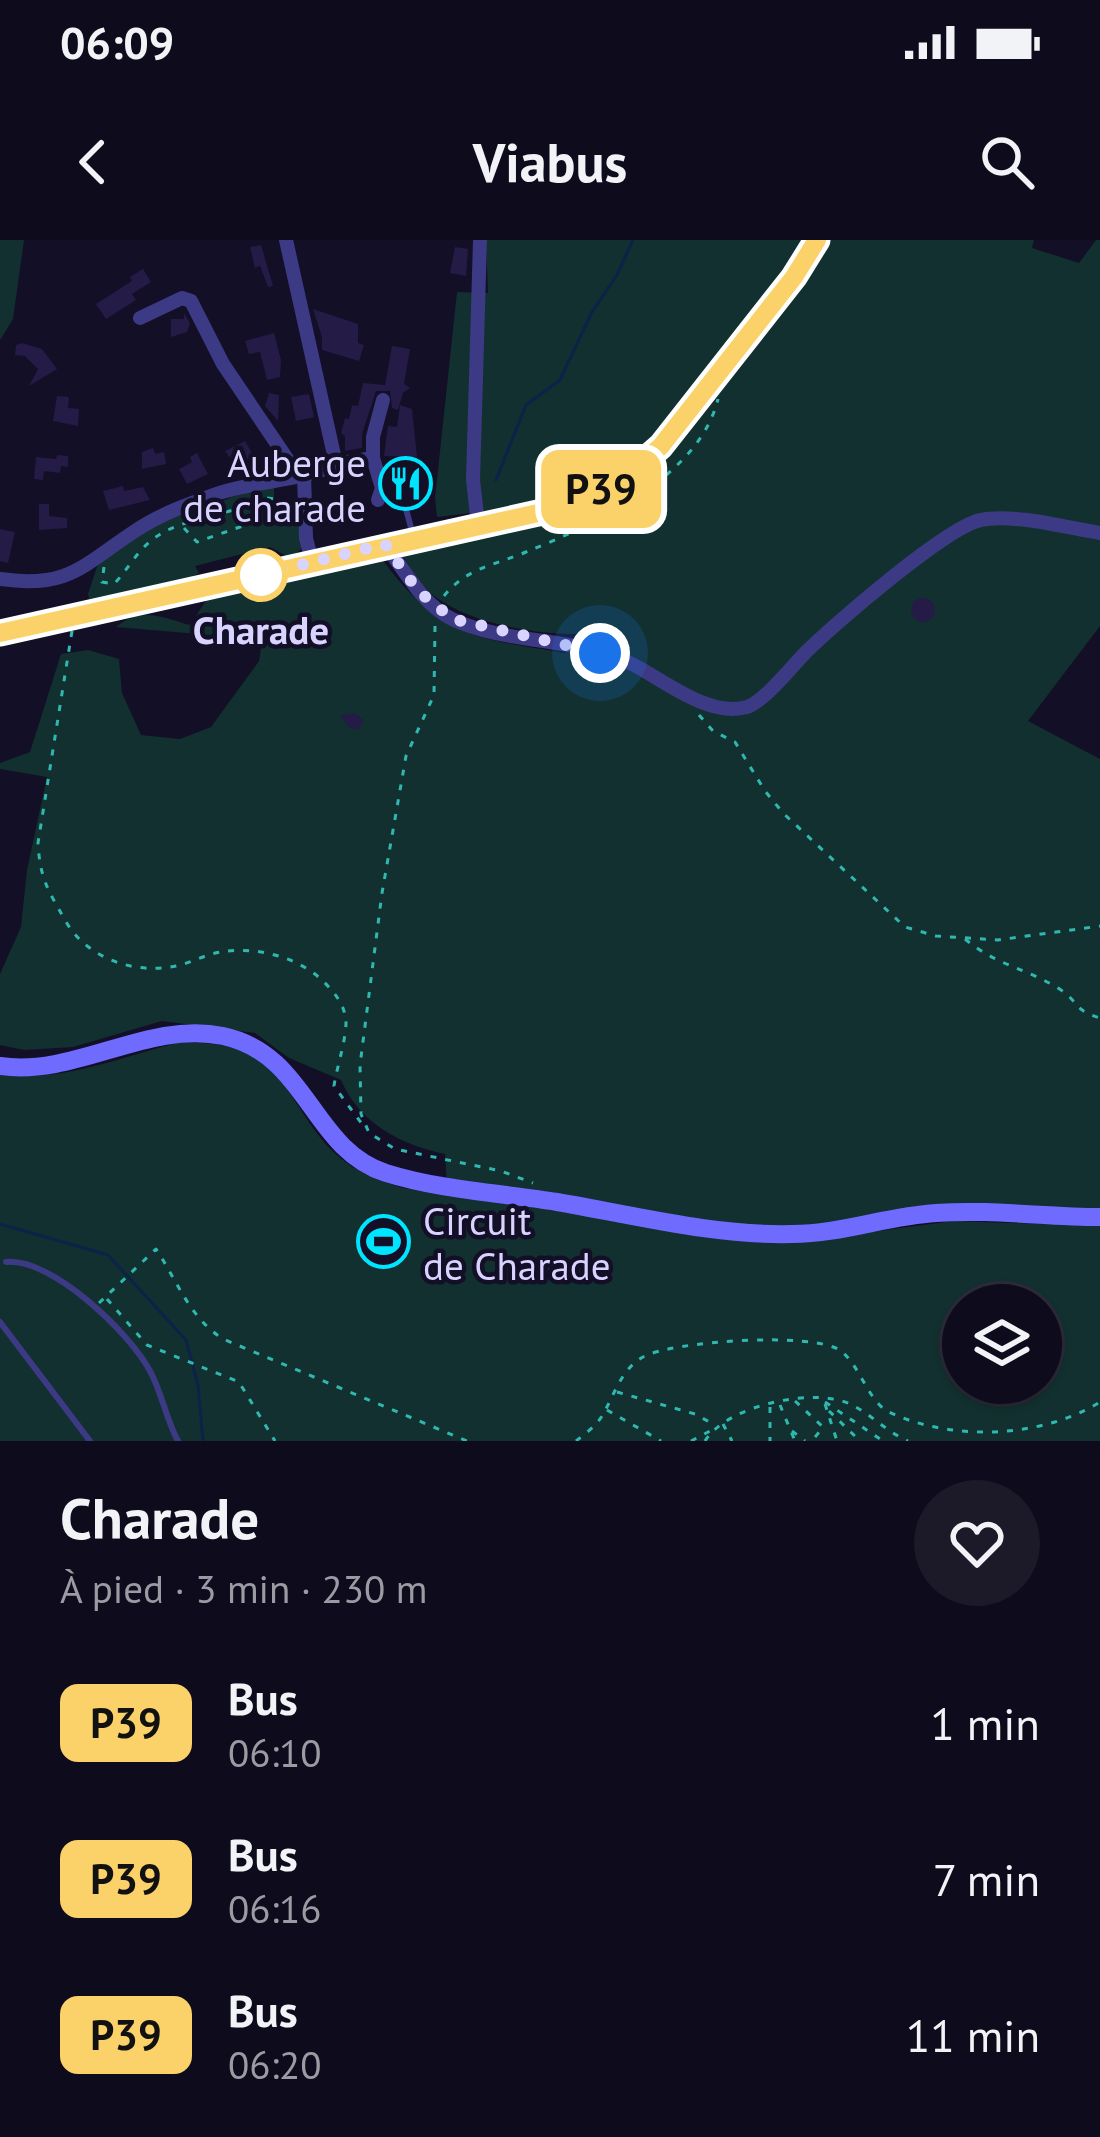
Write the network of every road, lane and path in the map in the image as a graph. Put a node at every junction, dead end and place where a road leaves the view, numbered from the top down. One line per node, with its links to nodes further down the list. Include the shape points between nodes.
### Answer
1 (286, 240): 7 (street)
2 (480, 240): 16 (street, via 472,480)
3 (818, 240): 16 (street, via 700,398 629,474 556,509)
4 (140, 318): 8 (street, via 191,301 223,364)
5 (383, 400): 6 (street)
6 (373, 458): 7 (street); 12 (street)
7 (336, 464): 8 (street)
8 (301, 475): 9 (street); 13 (street)
9 (267, 479): 10 (path); 22 (street, via 164,515)
10 (265, 497): 11 (path); 14 (path)
11 (286, 500): 13 (path); 18 (path, via 283,522)
12 (378, 500)
13 (304, 503): 23 (street)
14 (241, 506): 17 (path); 18 (path)
15 (406, 509): 20 (lane)
16 (478, 524): 20 (street)
17 (183, 526): 18 (path, via 197,542); 22 (path, via 159,534 114,584 102,582)
18 (244, 526)
19 (1100, 532): 28 (street, via 982,520 836,622 752,706 727,710)
20 (415, 538): 21 (street)
21 (385, 544): 23 (street); 25 (street)
22 (102, 554): 24 (street, via 78,573)
23 (312, 562): 26 (street)
24 (0, 579)
25 (435, 607): 28 (street, via 453,619 627,662); 33 (path, via 434,695 406,756 369,982 358,1088)
26 (74, 618): 27 (street); 33 (path, via 38,843 40,878 74,937 107,960 174,967 221,952 260,952 316,975 338,996 346,1021 334,1085)
27 (0, 633)
28 (685, 693): 30 (path, via 713,731 735,742 783,813 872,900 904,927)
29 (1100, 926): 30 (path)
30 (962, 938): 31 (path)
31 (1100, 1018)
32 (0, 1066): 34 (street, via 58,1064 176,1034 222,1036 274,1059 337,1139 377,1170)
33 (364, 1126): 34 (path, via 395,1148 520,1176)
34 (557, 1202): 35 (street, via 775,1234 938,1213)
35 (1100, 1217)
36 (6, 1262): 38 (lane, via 39,1267)
37 (106, 1298): 38 (path); 51 (path, via 156,1249 189,1308 223,1339); 54 (path, via 147,1346 239,1382)
38 (94, 1309): 53 (lane, via 137,1349)
39 (0, 1322): 52 (lane)
40 (615, 1391): 46 (path); 48 (path, via 642,1357 661,1351 809,1340 841,1351 883,1409); 49 (path)
41 (824, 1399): 42 (path); 47 (path); 66 (path); 67 (path, via 856,1406)
42 (794, 1400): 44 (path); 63 (path, via 823,1426)
43 (1100, 1402): 48 (path, via 1030,1432 969,1440)
44 (780, 1403): 45 (path); 50 (path)
45 (770, 1405): 49 (path); 60 (path)
46 (605, 1409): 55 (path); 56 (path)
47 (827, 1410): 64 (path); 65 (path)
48 (910, 1424): 67 (path)
49 (717, 1426): 57 (path); 58 (path); 59 (path)
50 (791, 1430): 61 (path); 62 (path)
51 (463, 1440)
52 (90, 1441)
53 (178, 1441)
54 (275, 1441)
55 (576, 1441)
56 (661, 1441)
57 (691, 1441)
58 (705, 1441)
59 (732, 1441)
60 (770, 1441)
61 (795, 1441)
62 (805, 1441)
63 (812, 1441)
64 (837, 1441)
65 (860, 1441)
66 (883, 1441)
67 (906, 1441)

